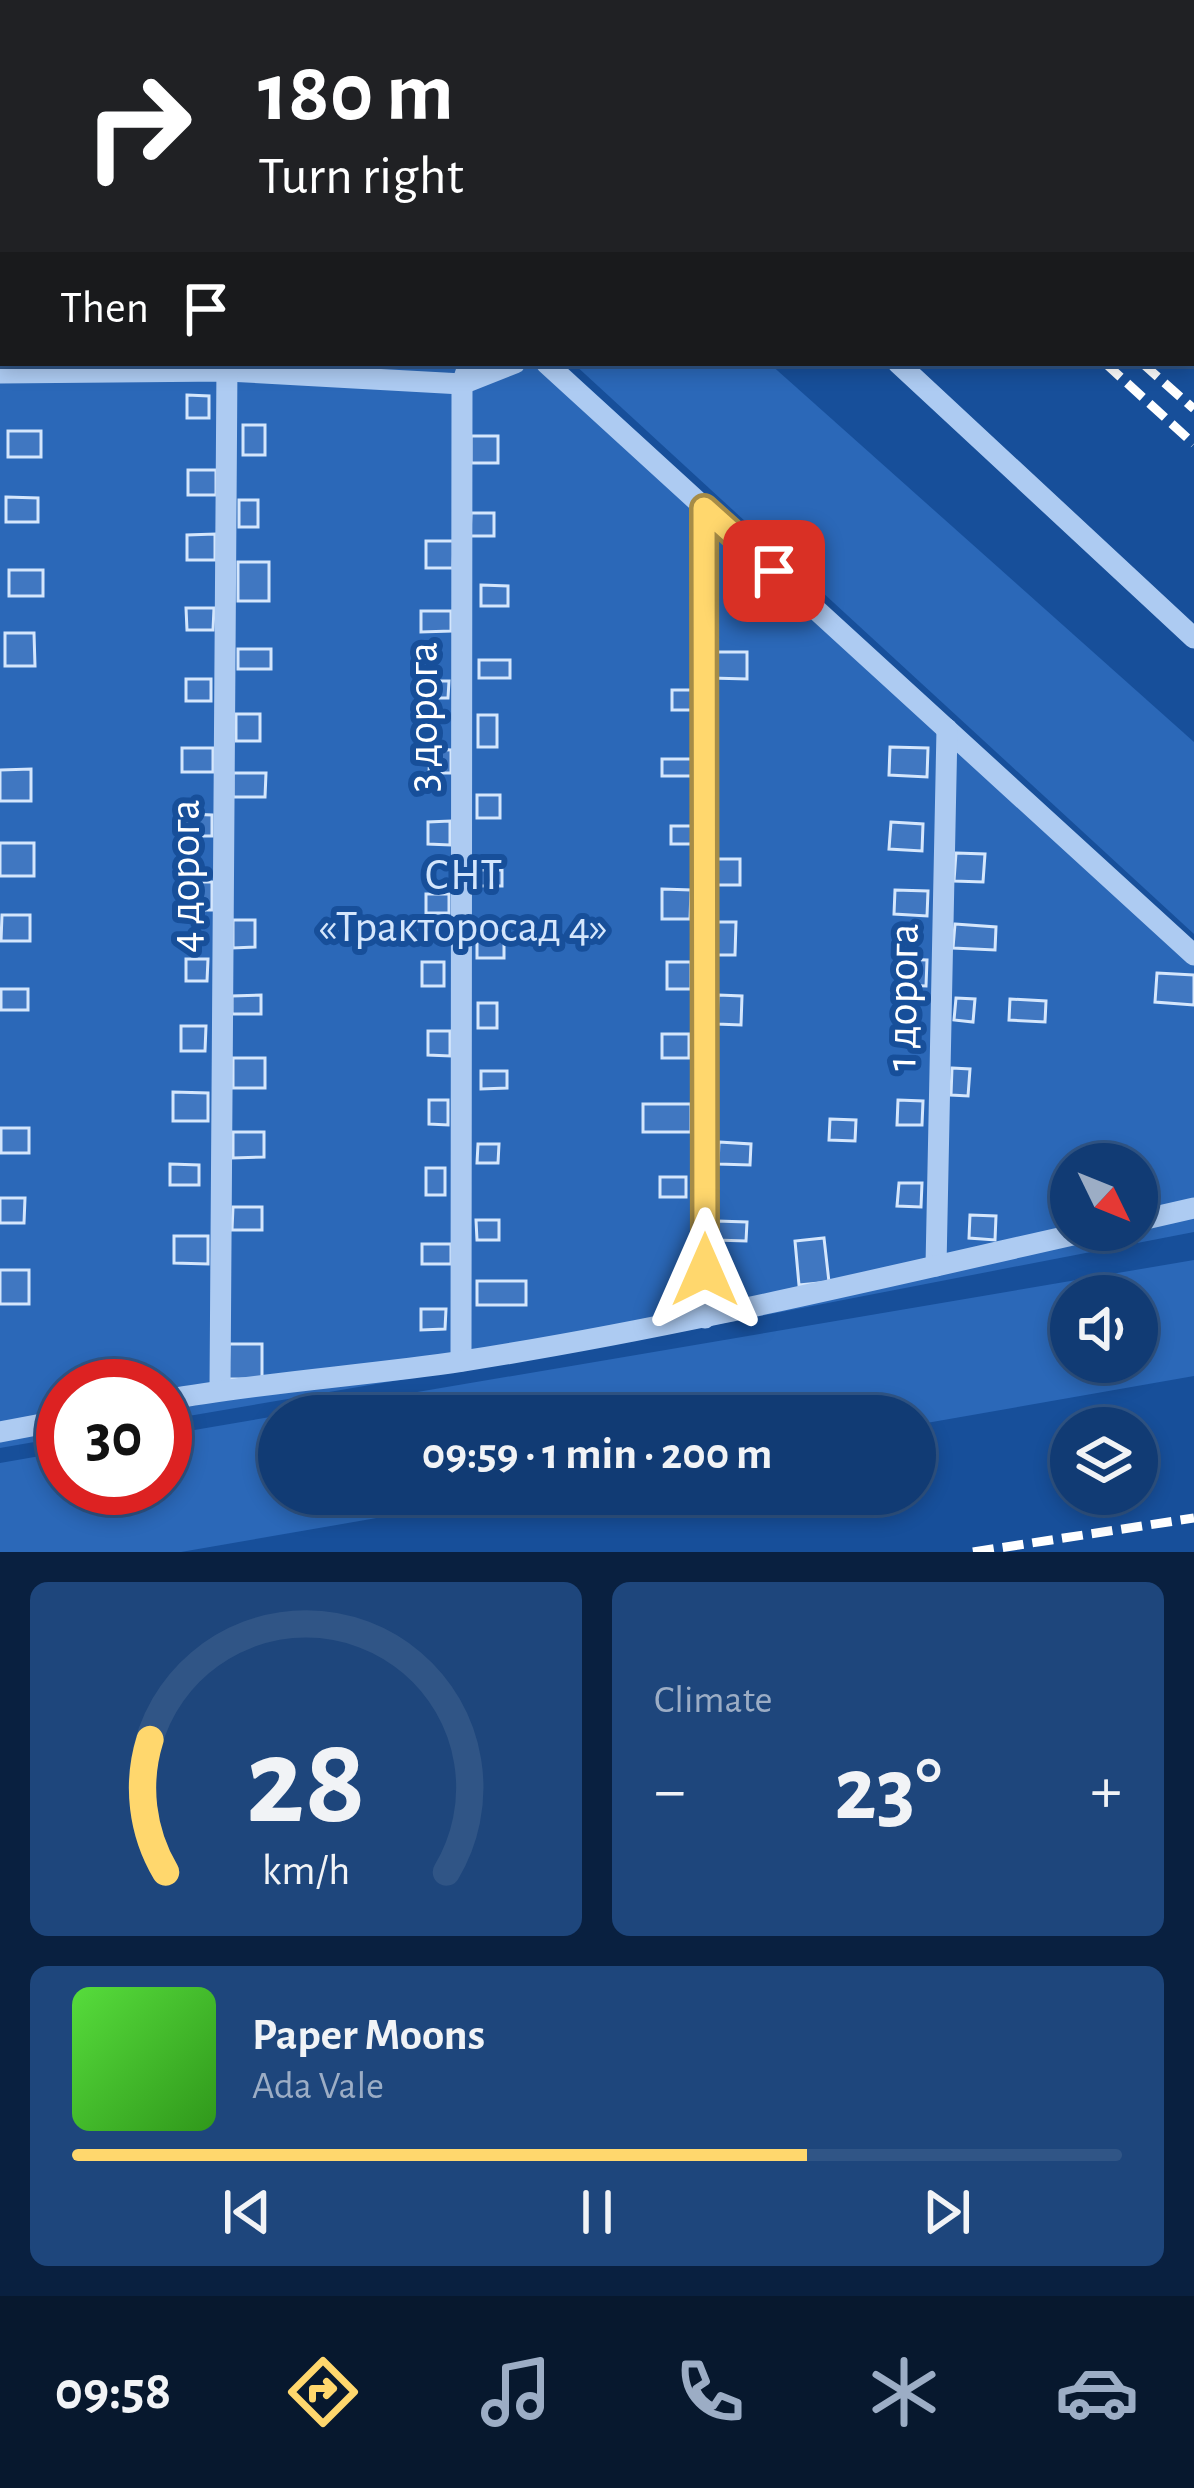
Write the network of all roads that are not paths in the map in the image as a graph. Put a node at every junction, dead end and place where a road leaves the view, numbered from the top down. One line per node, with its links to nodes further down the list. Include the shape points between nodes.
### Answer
1 (501, 366): 6 (street)
2 (549, 366): 7 (street)
3 (901, 366): 8 (street)
4 (227, 367): 5 (street); 6 (street); 17 (street, 4 дорога)
5 (0, 373)
6 (465, 374): 16 (street, 3 дорога)
7 (704, 508): 9 (street); 15 (street)
8 (1194, 638)
9 (947, 729): 10 (street); 14 (street, 1 дорога)
10 (1194, 955)
11 (1194, 1208): 12 (street)
12 (1158, 1216)
13 (1050, 1240): 14 (street)
14 (936, 1266): 15 (street)
15 (705, 1318): 16 (street)
16 (461, 1361): 17 (street)
17 (220, 1390): 18 (street)
18 (192, 1395)
19 (36, 1425): 20 (street)
20 (0, 1432)

